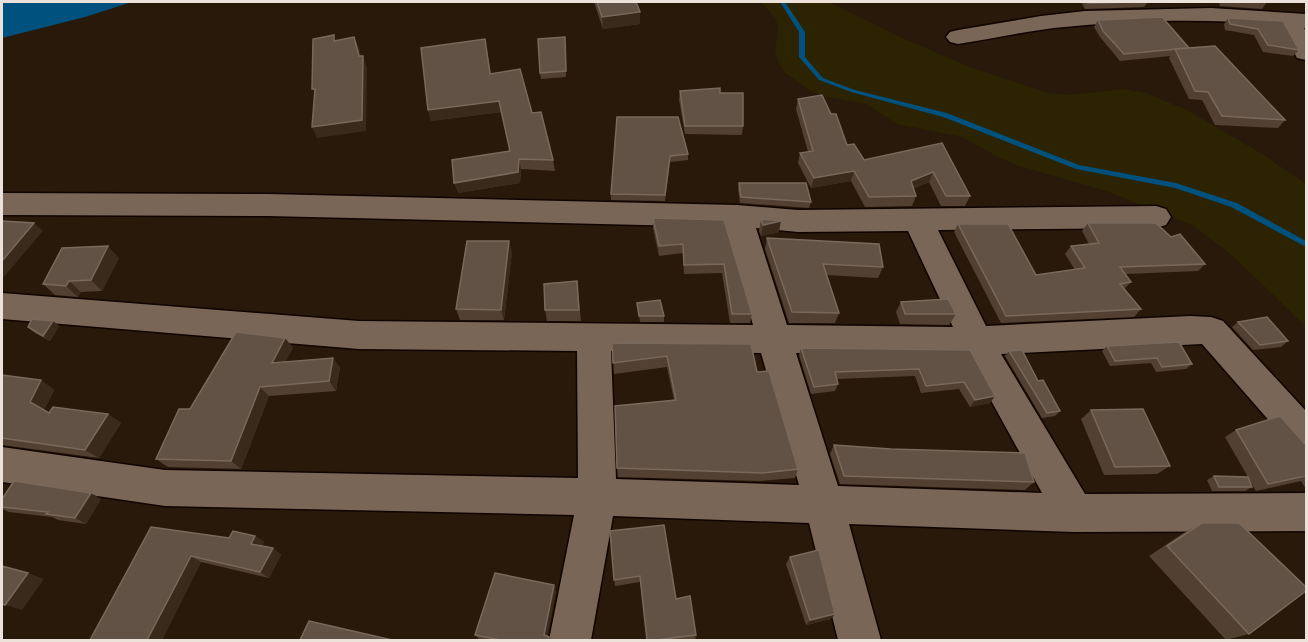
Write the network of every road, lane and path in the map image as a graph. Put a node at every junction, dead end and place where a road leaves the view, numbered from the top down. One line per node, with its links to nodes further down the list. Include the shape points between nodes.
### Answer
1 (1036, 2): 4 (street)
2 (1118, 9): 3 (street); 4 (street)
3 (1297, 20): 6 (street)
4 (1053, 22): 5 (street)
5 (958, 37)
6 (1306, 53)
7 (2, 204): 8 (street, via 268,205)
8 (737, 216): 10 (street, via 798,221); 13 (street)
9 (1156, 217): 10 (street)
10 (917, 219): 14 (street)
11 (2, 306): 12 (street, via 359,335)
12 (594, 337): 13 (street); 17 (street)
13 (773, 338): 14 (street); 18 (street)
14 (976, 341): 15 (street, via 1211,331); 20 (street)
15 (1306, 436)
16 (2, 464): 17 (street, via 165,489)
17 (597, 497): 18 (street); 21 (street)
18 (824, 503): 20 (street); 22 (street)
19 (1306, 512): 20 (street)
20 (1074, 513)
21 (570, 640)
22 (859, 640)

